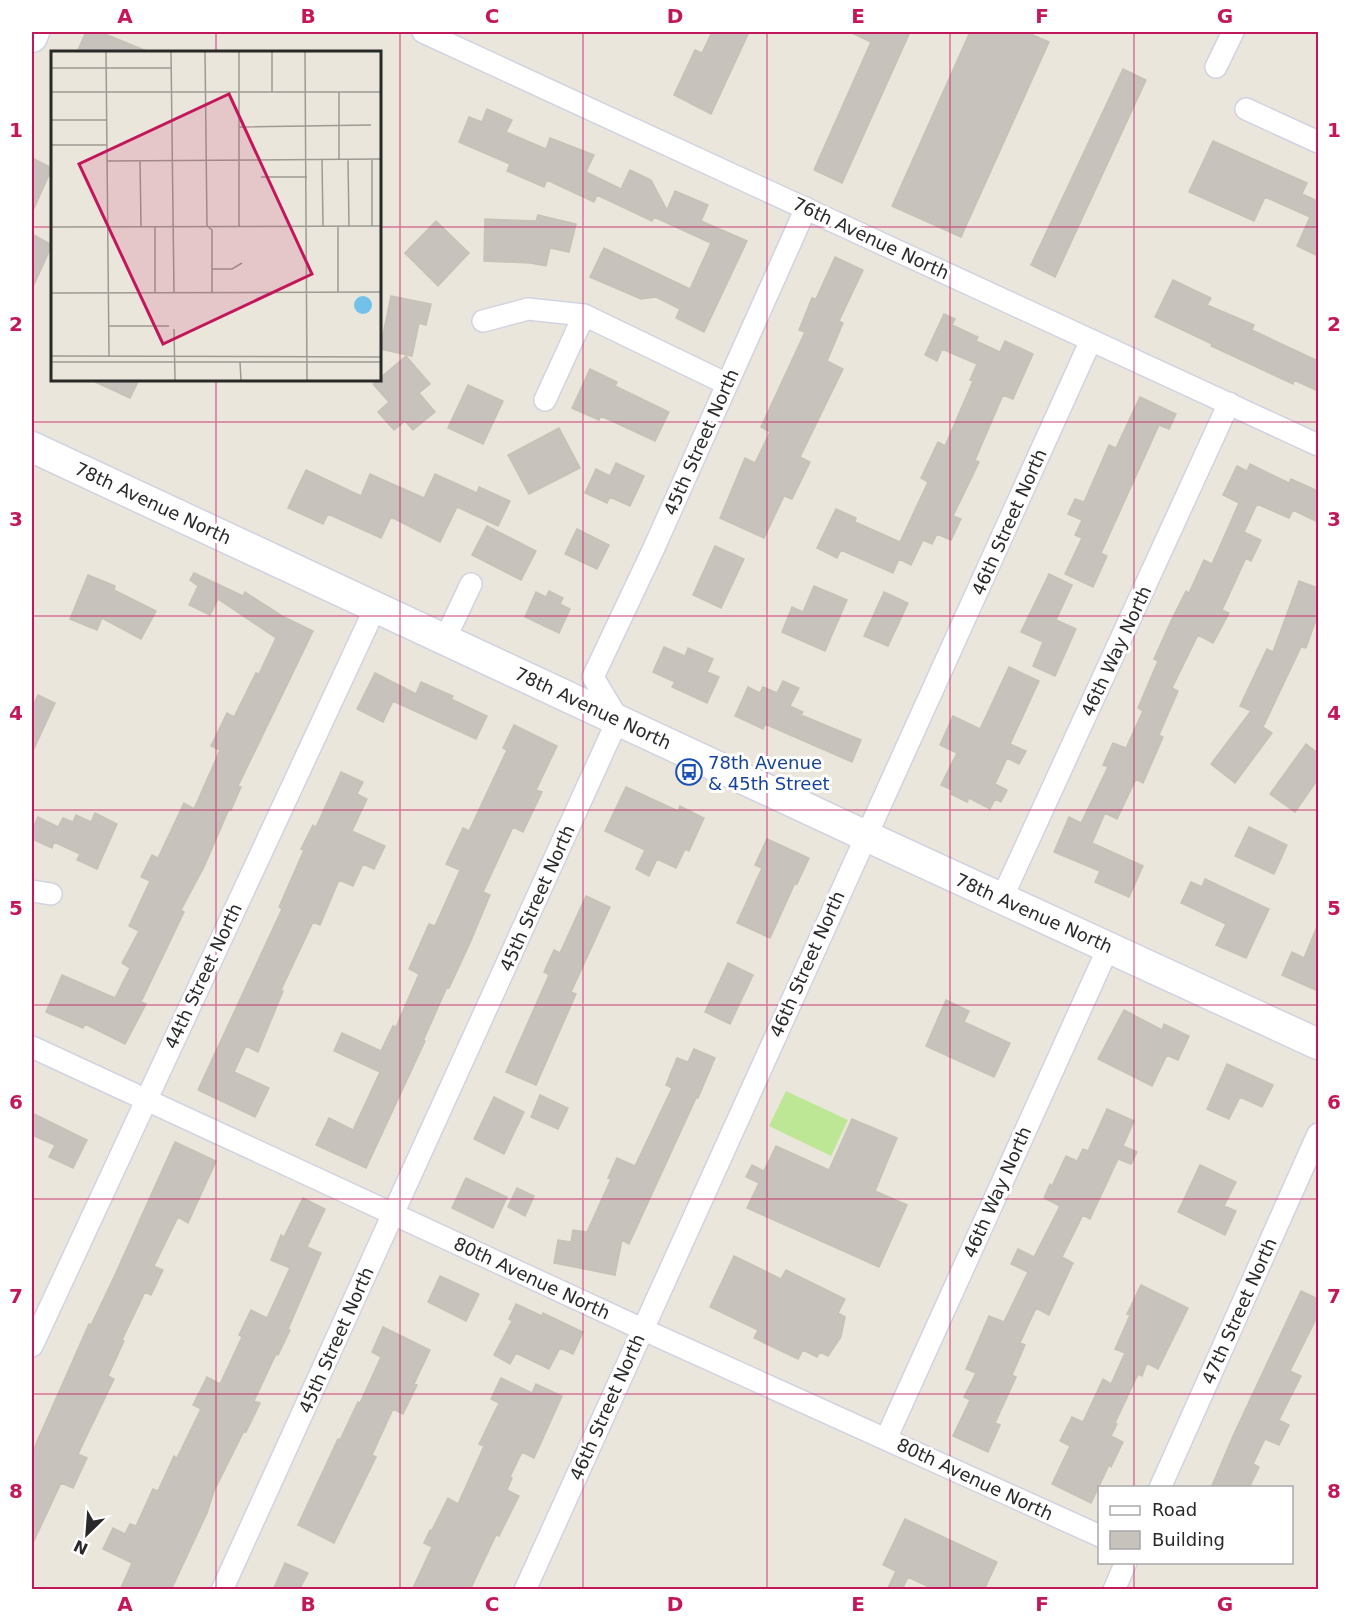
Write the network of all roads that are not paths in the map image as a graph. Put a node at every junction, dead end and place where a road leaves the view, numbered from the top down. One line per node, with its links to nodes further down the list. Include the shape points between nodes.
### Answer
1 (34, 32): 4 (street)
2 (423, 32): 8 (street, 76th Avenue North)
3 (1233, 32): 5 (street)
4 (32, 37)
5 (1216, 67)
6 (1246, 108): 7 (street)
7 (1318, 142)
8 (806, 208): 11 (street, 76th Avenue North); 12 (street, 45th Street North)
9 (584, 315): 10 (street, via 528,309); 12 (street); 13 (street)
10 (483, 321)
11 (1091, 340): 14 (street, 76th Avenue North); 21 (street, 46th Street North)
12 (727, 384): 20 (street, 45th Street North, via 593,677)
13 (545, 400)
14 (1229, 404): 15 (street, 76th Avenue North); 22 (street, 46th Way North)
15 (1318, 445)
16 (32, 447): 18 (street, 78th Avenue North)
17 (471, 584): 19 (street)
18 (376, 606): 19 (street, 78th Avenue North); 26 (street, 44th Street North)
19 (445, 639): 20 (street, 78th Avenue North)
20 (618, 719): 21 (street, 78th Avenue North); 28 (street, 45th Street North)
21 (866, 836): 22 (street, 78th Avenue North); 29 (street, 46th Street North)
22 (1002, 898): 23 (street, 78th Avenue North)
23 (1108, 946): 24 (street, 78th Avenue North); 31 (street, 46th Way North)
24 (1318, 1044)
25 (32, 1047): 26 (street, 80th Avenue North)
26 (145, 1099): 28 (street, 80th Avenue North); 30 (street, 44th Street North)
27 (1318, 1134): 32 (street, 47th Street North)
28 (394, 1213): 29 (street, 80th Avenue North); 35 (street, 45th Street North)
29 (642, 1329): 31 (street, 80th Avenue North); 36 (street, 46th Street North)
30 (32, 1345)
31 (886, 1439): 33 (street, 80th Avenue North)
32 (1161, 1486)
33 (1098, 1535)
34 (1126, 1564): 37 (street)
35 (222, 1590)
36 (525, 1590)
37 (1114, 1590)

